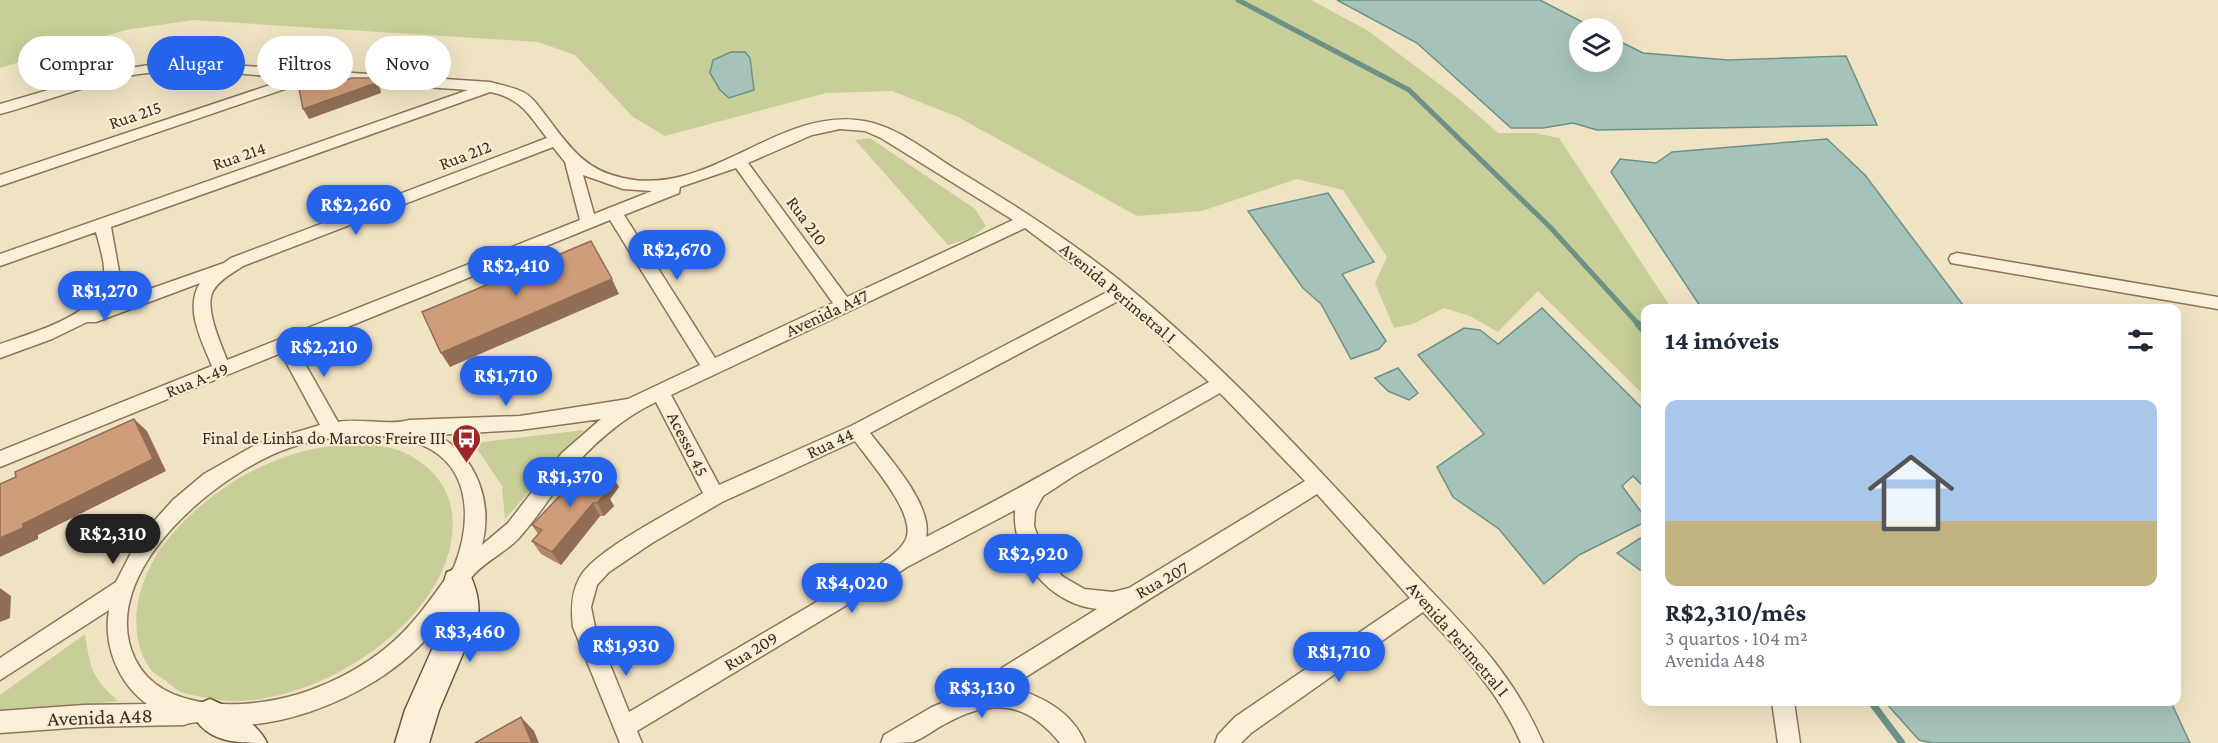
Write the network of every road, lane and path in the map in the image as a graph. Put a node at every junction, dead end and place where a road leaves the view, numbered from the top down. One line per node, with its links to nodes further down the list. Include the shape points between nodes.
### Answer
1 (257, 71): 5 (street, Avenida Perimetral I, via 156,68 122,73)
2 (353, 77): 3 (street, Avenida Perimetral I)
3 (490, 87): 6 (street, Avenida Perimetral I, via 523,99); 14 (street, Rua 214)
4 (269, 90): 10 (street, Rua 215)
5 (0, 109)
6 (555, 141): 8 (street, Avenida Perimetral I); 17 (street, Rua 212)
7 (739, 161): 9 (street, Avenida Perimetral I); 12 (street, Avenida Perimetral I, via 813,129 864,126 881,131); 20 (street, Rua 210)
8 (572, 162): 9 (street, Avenida Perimetral I, via 596,177 621,184 660,185); 13 (street, Avenida Perimetral I)
9 (694, 180): 11 (street, Rua A-49)
10 (0, 181)
11 (614, 213): 13 (street, Rua A-49); 24 (street)
12 (1025, 221): 18 (street, Avenida Perimetral I); 20 (street, Avenida A47)
13 (589, 224): 22 (street, Rua A-49)
14 (103, 225): 16 (street, Rua 214); 21 (street, via 111,273 109,290 95,307)
15 (1957, 259): 19 (street)
16 (0, 260)
17 (237, 262): 21 (street); 25 (street, Rua 212, via 212,280 201,301)
18 (1121, 292): 26 (street, Avenida Perimetral I); 31 (street, Rua 44)
19 (2218, 303)
20 (844, 305): 24 (street, Avenida A47)
21 (63, 327): 23 (street)
22 (285, 345): 25 (street, Rua A-49); 30 (street)
23 (0, 351)
24 (711, 367): 27 (street, Avenida A47)
25 (222, 369): 32 (street, Rua A-49)
26 (1222, 383): 33 (street, Avenida Perimetral I); 34 (street)
27 (660, 391): 28 (street, Avenida A47); 35 (street, Acesso 45)
28 (630, 406): 29 (street, Avenida A47, via 495,427); 37 (street, Avenida A47, via 569,460 501,543)
29 (383, 427): 30 (street); 37 (street, via 433,441 465,472 474,493 477,517 473,543)
30 (332, 429): 38 (street, via 262,451 196,492 145,547)
31 (858, 431): 35 (street, Rua 44); 36 (street, Rua 209, via 904,496 916,520 914,542)
32 (0, 459)
33 (1318, 483): 39 (street, Rua 207); 40 (street, Avenida Perimetral I)
34 (1036, 490): 36 (street); 39 (street, Rua 207, via 1025,510 1024,526 1036,558 1055,582 1083,598 1113,601)
35 (715, 496): 46 (street, Rua 44, via 602,566 583,593 584,627)
36 (897, 563): 46 (street, Rua 209)
37 (460, 576): 44 (street, via 415,636 353,681 280,709 244,716); 49 (street, via 462,618)
38 (124, 588): 41 (street); 44 (street, via 117,617 118,645 128,670 145,690 170,705)
39 (1133, 597): 42 (street)
40 (1425, 599): 47 (street, via 1243,725); 52 (street, Avenida Perimetral I, via 1495,677 1525,723)
41 (0, 670)
42 (969, 701): 50 (street, via 944,711); 51 (street, via 1006,698 1027,702 1048,714)
43 (1784, 706): 53 (street)
44 (205, 715): 45 (street, Avenida A48, via 84,716); 48 (street)
45 (0, 722)
46 (628, 735)
47 (1226, 742)
48 (250, 743)
49 (412, 743)
50 (892, 743)
51 (1074, 743)
52 (1532, 743)
53 (1789, 743)

